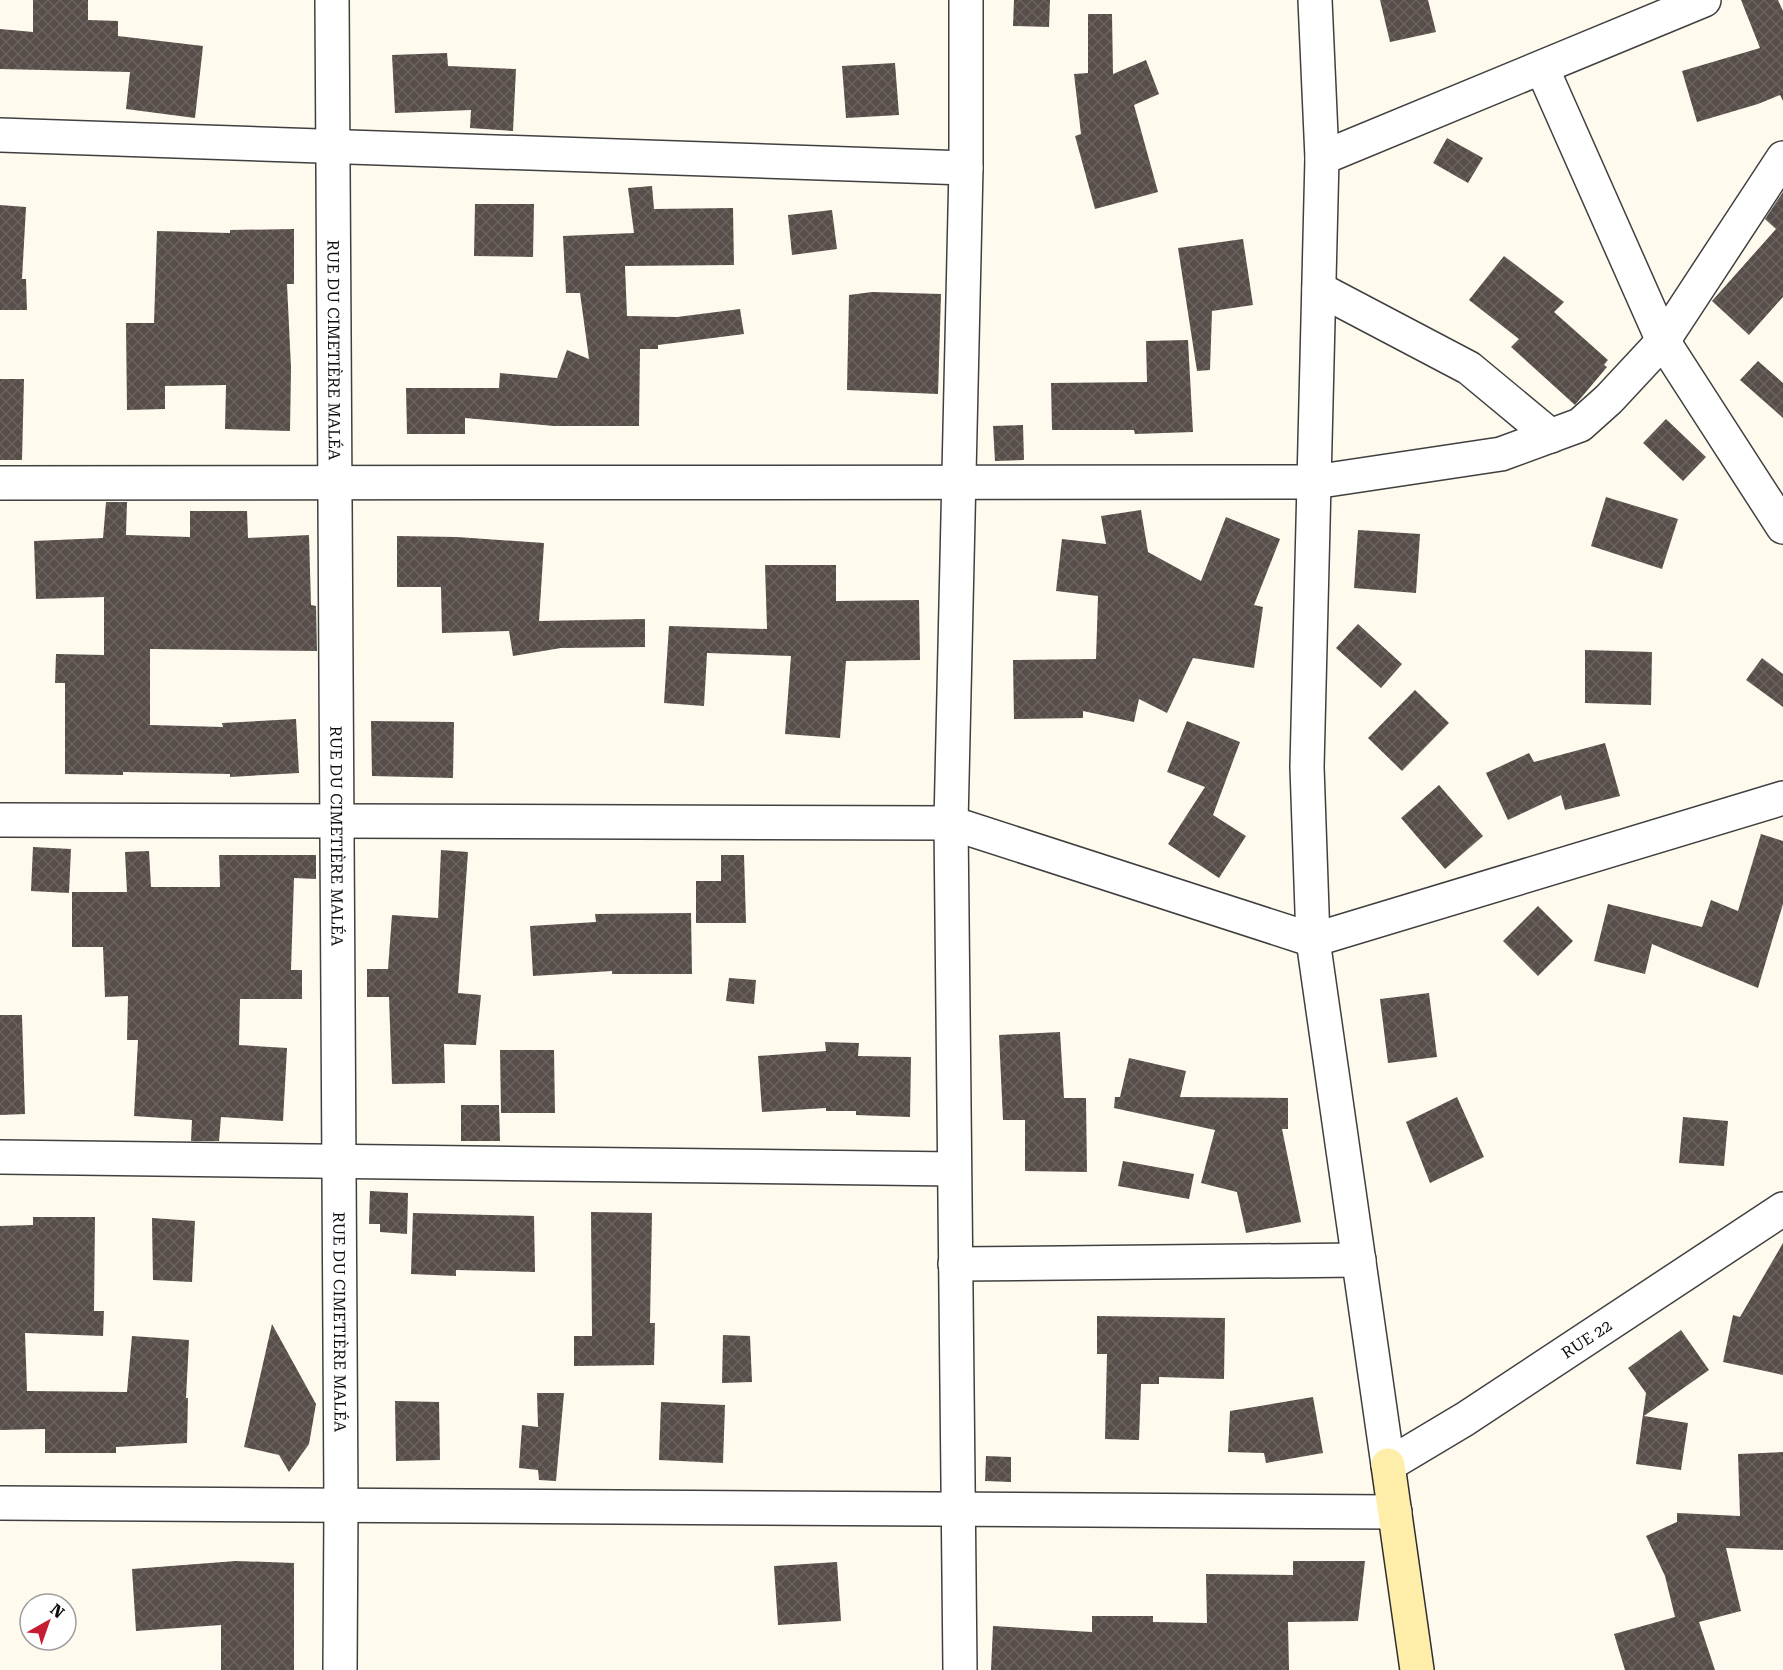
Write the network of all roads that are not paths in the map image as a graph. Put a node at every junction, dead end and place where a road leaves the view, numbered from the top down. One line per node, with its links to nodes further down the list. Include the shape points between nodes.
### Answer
1 (332, 0): 7 (street, RUE DU CIMETIÈRE MALÉA)
2 (966, 0): 10 (street)
3 (1315, 0): 8 (street)
4 (1704, 0): 5 (street)
5 (1542, 68): 8 (street); 12 (street)
6 (0, 135): 7 (street)
7 (333, 147): 10 (street); 14 (street, RUE DU CIMETIÈRE MALÉA)
8 (1322, 158): 11 (street)
9 (1783, 158): 12 (street)
10 (966, 168): 15 (street)
11 (1319, 289): 13 (street, via 1469,368); 16 (street)
12 (1663, 340): 13 (street, via 1580,425); 18 (street)
13 (1551, 436): 16 (street, via 1501,454)
14 (334, 482): 15 (street); 17 (street); 21 (street, RUE DU CIMETIÈRE MALÉA)
15 (959, 482): 16 (street); 22 (street)
16 (1314, 482): 23 (street, via 1307,767)
17 (0, 483)
18 (1783, 526)
19 (1783, 798): 23 (street)
20 (0, 820): 21 (street)
21 (337, 821): 22 (street); 25 (street, RUE DU CIMETIÈRE MALÉA)
22 (951, 823): 23 (street); 26 (street)
23 (1313, 940): 28 (street)
24 (0, 1157): 25 (street)
25 (338, 1161): 26 (street); 32 (street, RUE DU CIMETIÈRE MALÉA)
26 (954, 1169): 29 (street)
27 (1783, 1209): 30 (street, RUE 22, via 1465,1419)
28 (1359, 1260): 29 (street); 30 (street)
29 (955, 1264): 33 (street)
30 (1388, 1465): 34 (street)
31 (0, 1503): 32 (street)
32 (341, 1506): 33 (street); 35 (street, RUE DU CIMETIÈRE MALÉA)
33 (958, 1509): 34 (street); 36 (street)
34 (1395, 1512): 37 (street)
35 (340, 1670)
36 (960, 1670)
37 (1417, 1670)

